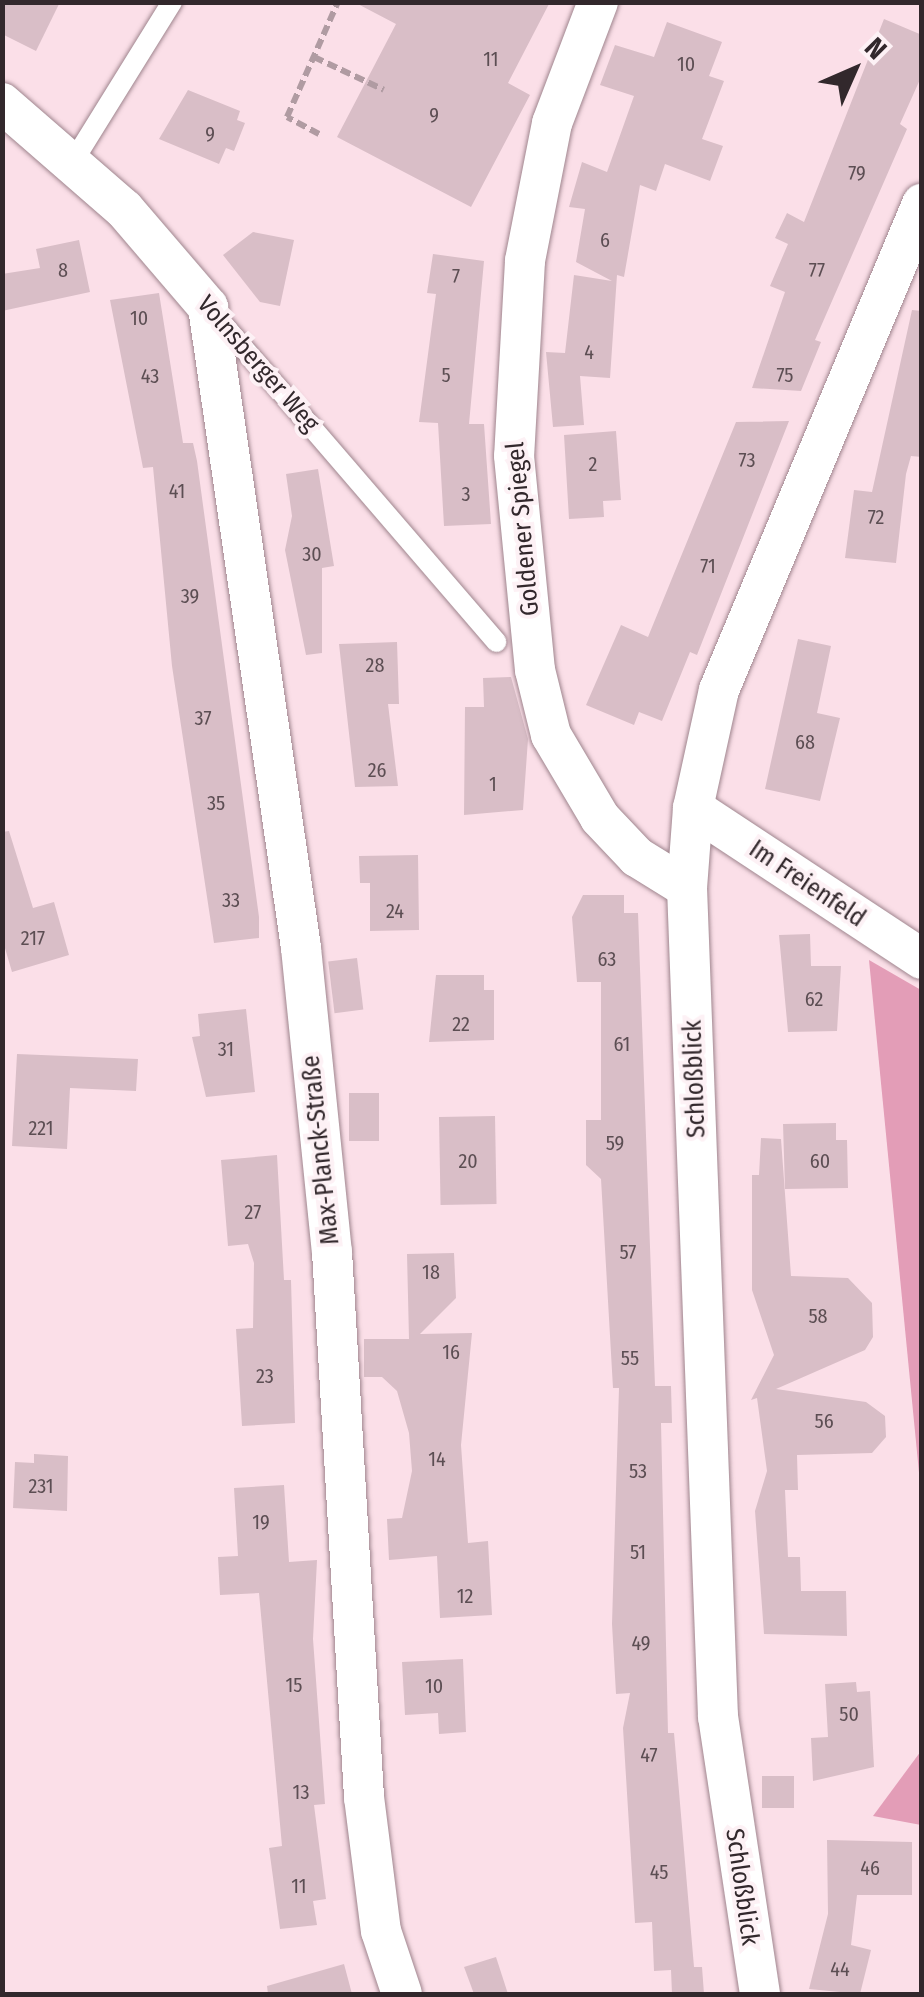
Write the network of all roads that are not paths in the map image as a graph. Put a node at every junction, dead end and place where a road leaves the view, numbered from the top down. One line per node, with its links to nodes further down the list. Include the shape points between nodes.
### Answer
1 (172, 2): 4 (lane)
2 (598, 2): 9 (street, Goldener Spiegel, via 552,123 525,261 514,456 535,670 551,735 600,818 637,857)
3 (2, 103): 4 (street, Volnsberger Weg)
4 (74, 160): 6 (street, Volnsberger Weg)
5 (922, 204): 8 (street, Schloßblick, via 719,690)
6 (208, 307): 7 (lane, Volnsberger Weg); 11 (street, Max-Planck-Straße, via 301,948 332,1252 364,1797 381,1931)
7 (496, 642)
8 (693, 808): 9 (street, Schloßblick); 10 (street, Im Freienfeld)
9 (688, 888): 12 (street, Schloßblick, via 718,1718)
10 (922, 960)
11 (402, 1994)
12 (760, 1994)

